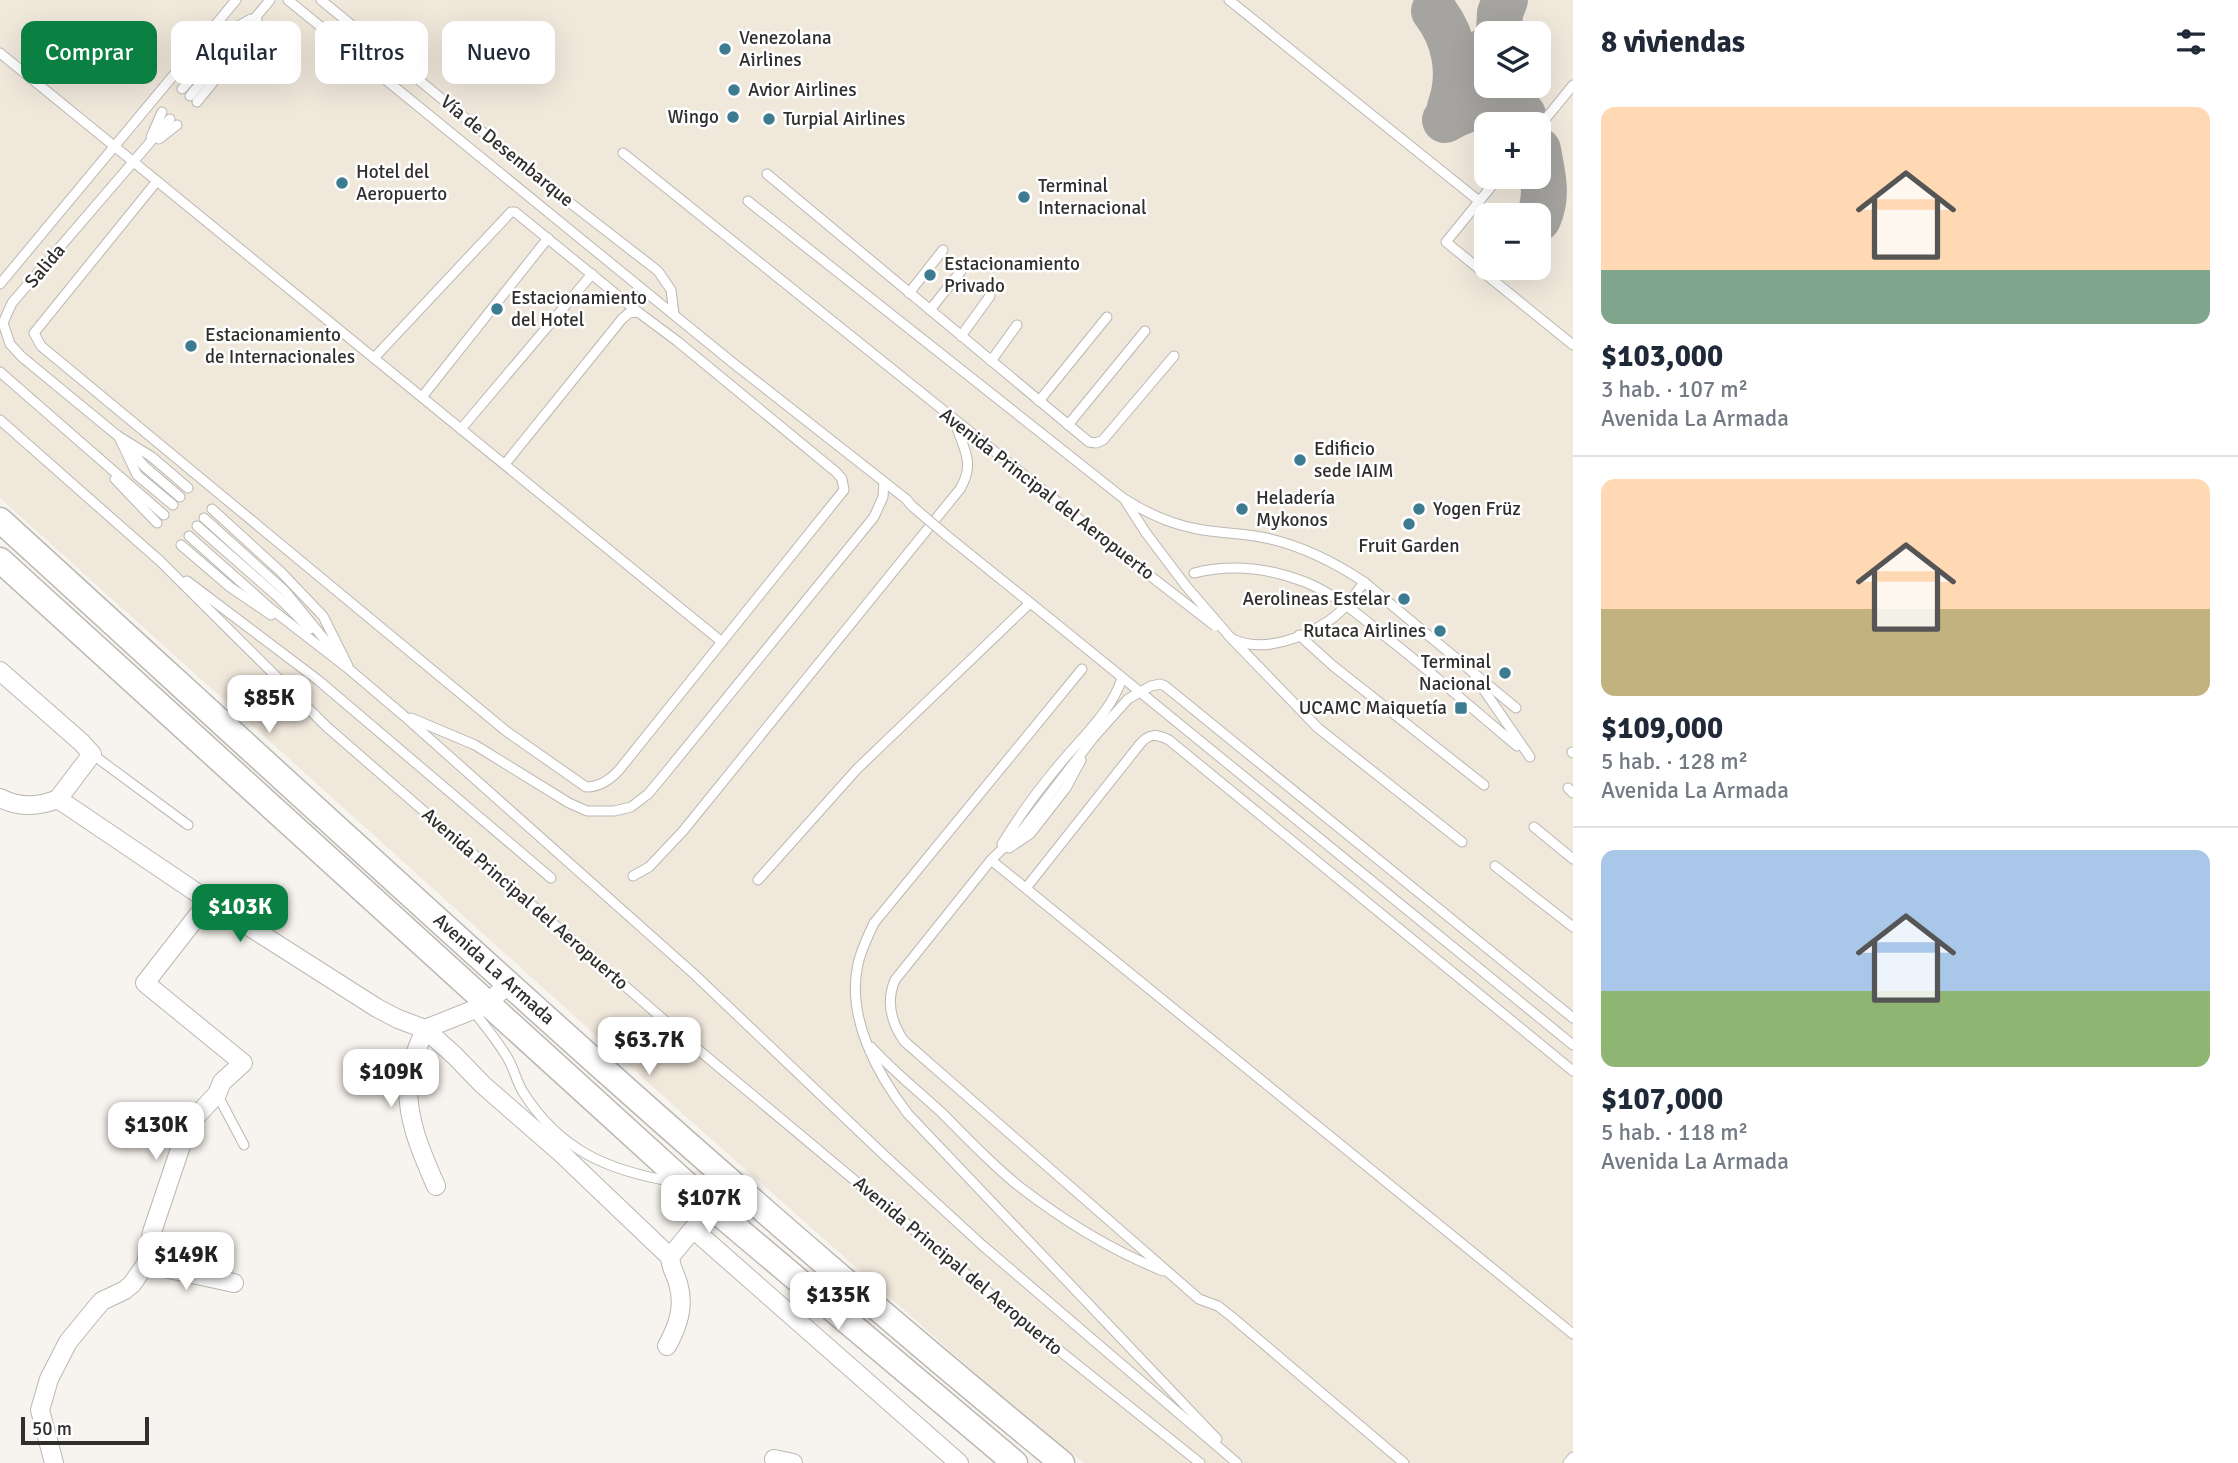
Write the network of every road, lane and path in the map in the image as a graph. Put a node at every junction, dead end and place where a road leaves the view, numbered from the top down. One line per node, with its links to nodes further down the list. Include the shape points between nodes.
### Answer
1 (236, 0): 10 (lane)
2 (270, 0): 6 (lane)
3 (288, 0): 28 (lane)
4 (321, 0): 28 (lane, Vía de Desembarque, via 658,271 671,290)
5 (1229, 0): 18 (lane)
6 (258, 15): 6 (lane, via 238,26 190,96 250,37)
7 (0, 53): 10 (lane)
8 (1573, 85): 9 (lane)
9 (1551, 112)
10 (113, 145): 13 (lane); 23 (lane)
11 (144, 151): 11 (lane, via 170,119); 13 (lane, Salida)
12 (623, 153): 42 (lane, Avenida Principal del Aeropuerto)
13 (133, 162): 15 (lane); 34 (lane, Salida, via 12,303 3,323)
14 (767, 174): 24 (lane)
15 (157, 181): 36 (lane); 69 (lane, via 34,333 41,346 506,731 586,787 602,784)
16 (1489, 189): 18 (lane)
17 (748, 201): 51 (lane)
18 (1479, 201): 33 (lane, via 1446,242)
19 (548, 238): 22 (lane); 36 (lane, via 511,212); 39 (lane)
20 (943, 250): 24 (lane)
21 (961, 271): 26 (lane)
22 (592, 274): 27 (lane); 44 (lane)
23 (0, 284)
24 (909, 293): 26 (lane)
25 (990, 296): 32 (lane)
26 (930, 310): 32 (lane)
27 (638, 312): 47 (lane, via 622,319); 69 (lane, via 836,472 844,486 841,496)
28 (674, 314): 48 (lane)
29 (1107, 317): 40 (lane)
30 (1017, 325): 37 (lane)
31 (1145, 331): 43 (lane)
32 (961, 336): 37 (lane)
33 (1573, 345)
34 (5, 346): 45 (lane, Salida)
35 (1174, 356): 43 (lane, via 1103,440 1089,442)
36 (374, 358): 39 (lane)
37 (991, 361): 40 (lane)
38 (0, 372): 46 (lane)
39 (422, 397): 44 (lane)
40 (1039, 401): 43 (lane)
41 (0, 420): 62 (lane, Avenida Principal del Aeropuerto)
42 (954, 420): 68 (lane, Avenida Principal del Aeropuerto, bridge); 90 (lane, via 969,469 960,489 683,831 649,867)
43 (1069, 425)
44 (461, 429): 47 (lane)
45 (118, 436): 49 (lane); 50 (lane); 52 (lane, via 137,475)
46 (85, 447): 54 (lane); 57 (lane)
47 (506, 464): 69 (lane)
48 (884, 482): 65 (lane, bridge); 77 (lane, via 874,517 659,781 631,807 587,811 475,745)
49 (188, 488)
50 (180, 496)
51 (1123, 498): 64 (lane, via 1186,527 1281,542); 68 (lane, bridge, via 1186,586)
52 (173, 505)
53 (212, 509): 72 (lane, via 323,615)
54 (164, 514)
55 (204, 517): 72 (lane, via 285,591)
56 (0, 520): 96 (main road, Avenida La Armada)
57 (157, 523)
58 (197, 526): 72 (lane, via 278,597)
59 (189, 536): 72 (lane, via 270,608)
60 (181, 545): 72 (lane, via 230,587)
61 (0, 560): 97 (main road, Avenida La Armada)
62 (160, 561): 91 (lane, via 318,680); 122 (lane, Avenida Principal del Aeropuerto, via 347,746 712,1061)
63 (1194, 573): 66 (lane, via 1213,568 1258,569 1306,582)
64 (1364, 582): 66 (lane); 70 (lane)
65 (1030, 603): 74 (lane, bridge); 92 (lane, via 857,769)
66 (1346, 606): 67 (lane, via 1330,620); 78 (lane)
67 (1299, 635): 68 (lane, via 1269,646); 81 (lane)
68 (1230, 637): 86 (lane, Avenida Principal del Aeropuerto, via 1318,728)
69 (722, 642)
70 (1468, 667): 76 (lane); 80 (lane)
71 (1082, 668): 100 (lane, via 874,923 858,964 855,990)
72 (350, 670): 77 (lane)
73 (0, 671): 79 (street)
74 (1120, 676): 75 (lane); 88 (lane, via 1115,695 1046,781)
75 (1139, 692): 88 (lane, via 1094,737 1023,829); 98 (lane, via 1166,686); 101 (lane)
76 (1516, 708)
77 (402, 715): 123 (lane, via 694,974 982,1245)
78 (1517, 746)
79 (92, 754): 82 (street); 84 (lane)
80 (1530, 757)
81 (1484, 785)
82 (58, 799): 83 (street, via 39,807); 94 (street)
83 (2, 803)
84 (188, 825)
85 (1534, 827): 87 (lane)
86 (1462, 842)
87 (1573, 859)
88 (992, 860): 93 (lane); 111 (lane, via 895,980 890,1001 896,1030)
89 (1495, 866): 95 (lane)
90 (633, 876)
91 (551, 878)
92 (758, 880)
93 (1026, 888): 102 (lane, via 1144,738 1157,735 1169,740); 113 (lane)
94 (209, 901): 99 (street, via 377,1008); 103 (street, via 145,983 243,1063 222,1082)
95 (1573, 927)
96 (508, 983): 97 (street); 121 (main road, Avenida La Armada, via 850,1287)
97 (480, 1006): 99 (street); 105 (main road, Avenida La Armada); 105 (lane, via 522,1090 560,1137 594,1159)
98 (1573, 1018)
99 (425, 1029): 106 (street, via 409,1075 410,1113); 109 (street)
100 (865, 1040): 111 (lane, via 1019,1186 1080,1230); 123 (lane, via 887,1087 908,1114)
101 (1573, 1045)
102 (1573, 1071)
103 (217, 1094): 104 (lane); 110 (street, via 188,1125 152,1232)
104 (244, 1145)
105 (685, 1184): 107 (main road, Avenida La Armada)
106 (436, 1186)
107 (716, 1211): 108 (street); 120 (main road, Avenida La Armada)
108 (693, 1229): 109 (street); 119 (street)
109 (670, 1257): 114 (street, via 680,1290 680,1323)
110 (146, 1264): 112 (street); 117 (street, via 132,1284 95,1309 68,1342 49,1379 40,1410)
111 (1170, 1274): 124 (lane, via 1199,1299 1233,1317)
112 (234, 1283)
113 (1573, 1334)
114 (667, 1346)
115 (1573, 1457): 125 (lane)
116 (774, 1459): 118 (street)
117 (54, 1463)
118 (793, 1463)
119 (959, 1463)
120 (1015, 1463)
121 (1062, 1463)
122 (1200, 1463)
123 (1239, 1463)
124 (1404, 1463)
125 (1568, 1463)

